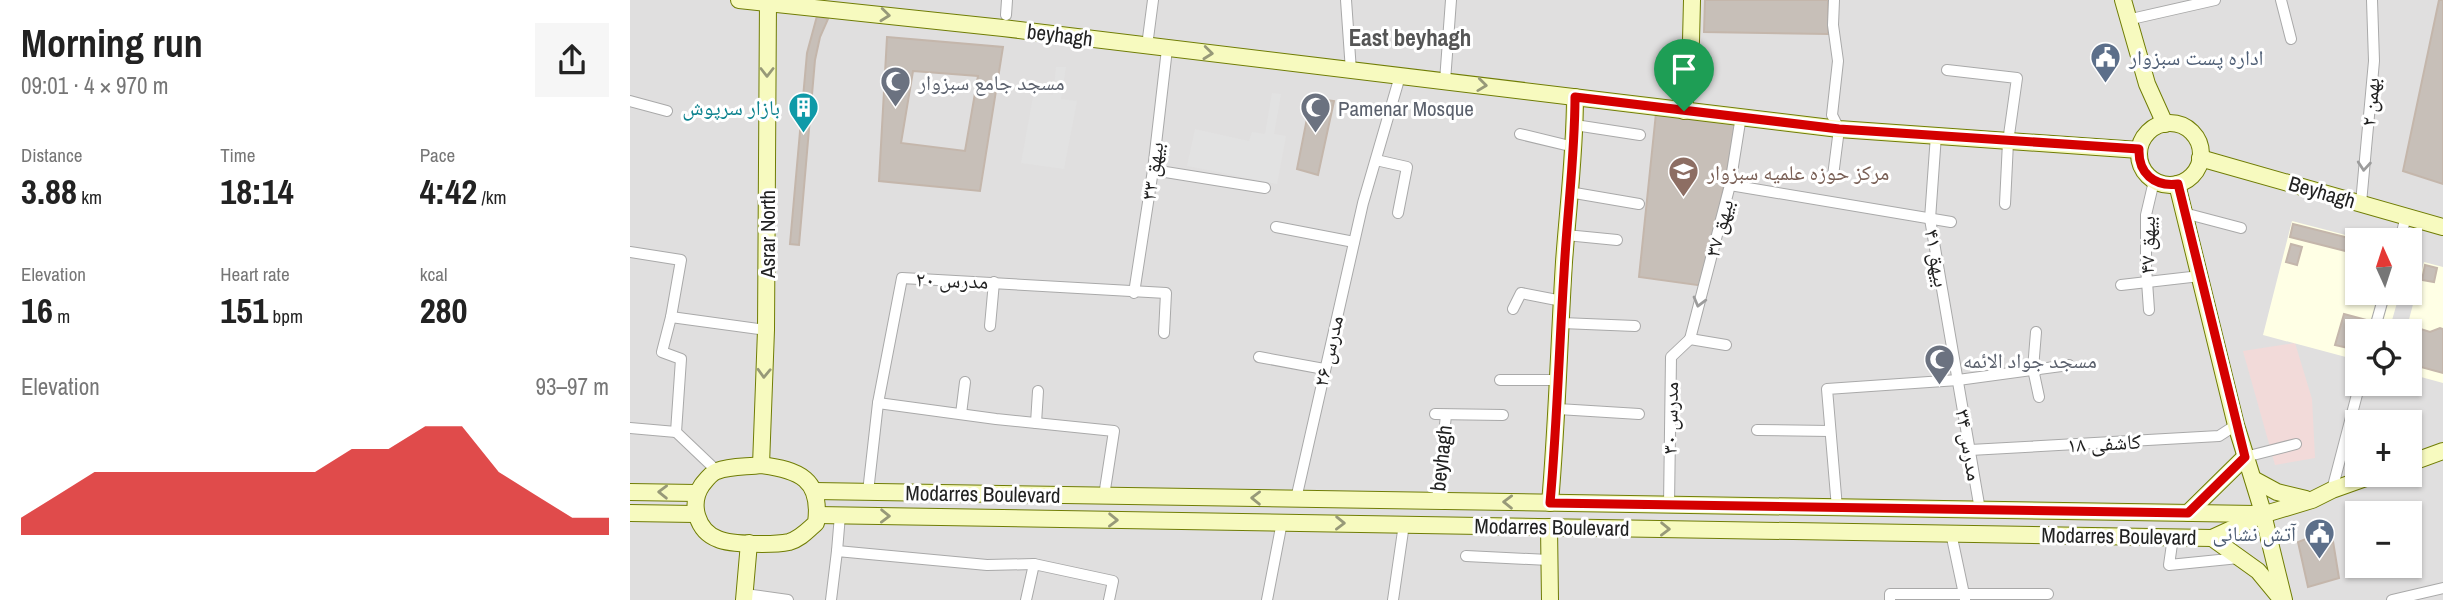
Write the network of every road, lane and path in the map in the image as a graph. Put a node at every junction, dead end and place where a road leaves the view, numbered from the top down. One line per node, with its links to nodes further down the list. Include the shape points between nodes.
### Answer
1 (739, 0): 12 (main road, beyhagh)
2 (1007, 0): 13 (street)
3 (1153, 0): 16 (street)
4 (1346, 0): 19 (street)
5 (1451, 0): 21 (street)
6 (1692, 0): 25 (main road)
7 (1834, 0): 29 (street, via 1838,61 1832,115)
8 (2123, 0): 14 (main road)
9 (2215, 0): 14 (street)
10 (2281, 0): 15 (street)
11 (2372, 0): 45 (street, بهمن ۲, one-way to 45, via 2374,61)
12 (768, 2): 16 (main road, beyhagh, one-way to 16); 73 (main road, Asrar North, one-way to 73)
13 (1006, 15)
14 (2127, 20): 27 (main road)
15 (2291, 38)
16 (1148, 40): 17 (main road, beyhagh)
17 (1167, 49): 19 (main road, beyhagh, one-way to 19); 38 (street, بیهق ۳۳)
18 (1947, 70): 33 (street, via 2017,78)
19 (1351, 71): 20 (main road, beyhagh)
20 (1400, 76): 21 (main road, beyhagh); 37 (street)
21 (1445, 80): 22 (main road, beyhagh, one-way to 22)
22 (1575, 97): 25 (main road, beyhagh); 28 (main road)
23 (630, 101): 24 (street)
24 (667, 110)
25 (1684, 111): 26 (main road, beyhagh)
26 (1741, 116): 29 (main road, beyhagh); 42 (street, بیهق ۳۷)
27 (2165, 124): 35 (main road, via 2147,133); 36 (main road, via 2190,130)
28 (1575, 125): 31 (street); 34 (main road)
29 (1839, 129): 32 (main road, beyhagh); 39 (street)
30 (1520, 134): 34 (street)
31 (1640, 135)
32 (1936, 135): 33 (main road, beyhagh); 51 (street, بیهق ۴۱)
33 (2008, 142): 35 (main road, beyhagh); 47 (street)
34 (1574, 147): 44 (main road)
35 (2139, 149): 40 (main road, via 2141,167)
36 (2200, 158): 41 (main road, via 2193,174); 45 (main road, Beyhagh)
37 (1376, 160): 48 (street, via 1407,167); 59 (street, مدرس ۲۶)
38 (1153, 170): 43 (street); 65 (street, بیهق ۳۳)
39 (1833, 176)
40 (2154, 181): 41 (main road); 63 (street, بیهق ۴۷, via 2146,215)
41 (2178, 184): 49 (main road)
42 (1730, 186): 51 (street); 76 (street, بیهق ۳۷, one-way to 76)
43 (1265, 188)
44 (1569, 192): 46 (street); 57 (main road)
45 (2361, 203): 50 (main road, Beyhagh)
46 (1639, 204)
47 (2005, 204)
48 (1398, 213)
49 (2184, 213): 54 (street); 61 (main road)
50 (2406, 216): 55 (street); 56 (main road, Beyhagh)
51 (1930, 219): 52 (street); 83 (street, بیهق ۴۱)
52 (1951, 222)
53 (1276, 227): 59 (street)
54 (2241, 228)
55 (2403, 228)
56 (2443, 228)
57 (1566, 235): 58 (street); 66 (main road)
58 (1618, 240)
59 (1354, 242): 80 (street, مدرس ۲۶)
60 (630, 252): 69 (street, via 681,260)
61 (2200, 276): 63 (street); 95 (main road)
62 (994, 282): 65 (street, مدرس ۲۰); 71 (street); 89 (street, مدرس ۲۰, via 902,278)
63 (2147, 284): 64 (street); 68 (street, بیهق ۴۷)
64 (2121, 285)
65 (1134, 293): 75 (street, via 1166,293)
66 (1562, 301): 67 (street, via 1521,293); 70 (main road)
67 (1513, 309)
68 (2149, 310)
69 (671, 317): 73 (street); 99 (street, via 662,352 681,359)
70 (1562, 323): 72 (street); 85 (main road)
71 (990, 326)
72 (1634, 326)
73 (766, 330): 105 (main road, Asrar North, one-way to 105)
74 (2036, 332): 81 (street)
75 (1164, 333)
76 (1690, 339): 77 (street); 120 (street, مدرس ۳۰, via 1671,357)
77 (1726, 345)
78 (1259, 357): 80 (street)
79 (2069, 365): 81 (street)
80 (1324, 369): 115 (street, مدرس ۲۶)
81 (2034, 369): 83 (street); 88 (street)
82 (1500, 380): 85 (street)
83 (1958, 380): 98 (street, via 1827,389); 101 (street, مدرس ۳۴)
84 (965, 382): 91 (street)
85 (1559, 382): 90 (main road)
86 (1038, 391): 94 (street)
87 (2357, 396): 109 (street)
88 (2039, 397)
89 (878, 403): 91 (street); 112 (street, مدرس ۲۰)
90 (1558, 409): 92 (street); 119 (main road)
91 (961, 414): 94 (street)
92 (1639, 414)
93 (1503, 415): 118 (street, beyhagh, via 1440,414)
94 (1036, 423): 114 (street, via 1114,431)
95 (2236, 425): 101 (street, کاشفی ۱۸, via 2219,436); 103 (main road)
96 (630, 428): 99 (street)
97 (1757, 430): 98 (street)
98 (1830, 431): 122 (street)
99 (676, 432): 106 (street)
100 (2296, 444): 103 (street)
101 (1970, 450): 123 (street, مدرس ۳۴)
102 (2443, 451): 104 (main road)
103 (2245, 457): 107 (main road); 125 (main road)
104 (2422, 459)
105 (761, 465): 106 (main road); 110 (main road, via 792,471)
106 (717, 471): 113 (main road)
107 (2253, 479): 117 (main road, via 2277,492); 127 (main road)
108 (2345, 485): 109 (main road)
109 (2332, 490): 117 (main road)
110 (815, 491): 112 (main road, Modarres Boulevard); 128 (main road)
111 (630, 492): 113 (main road, one-way to 111)
112 (868, 492): 114 (main road, Modarres Boulevard)
113 (696, 493): 126 (main road)
114 (1104, 496): 115 (main road, Modarres Boulevard, one-way to 114)
115 (1296, 499): 116 (main road, Modarres Boulevard)
116 (1385, 500): 118 (main road, Modarres Boulevard); 131 (main road)
117 (2312, 500): 127 (main road)
118 (1437, 501): 119 (main road, Modarres Boulevard, one-way to 118)
119 (1550, 503): 120 (main road, Modarres Boulevard)
120 (1669, 505): 121 (main road, Modarres Boulevard)
121 (1724, 506): 122 (main road, Modarres Boulevard); 134 (main road)
122 (1837, 508): 123 (main road, Modarres Boulevard)
123 (1980, 510): 125 (main road, Modarres Boulevard)
124 (630, 513): 126 (main road)
125 (2188, 513): 127 (main road, Modarres Boulevard)
126 (695, 514): 138 (main road, via 718,539)
127 (2262, 514): 137 (main road, Modarres Boulevard); 156 (main road)
128 (817, 515): 129 (main road, Modarres Boulevard); 138 (main road, via 816,523 789,542)
129 (840, 515): 130 (main road, Modarres Boulevard, one-way to 130); 139 (street)
130 (1282, 522): 131 (main road, Modarres Boulevard, one-way to 131); 152 (street)
131 (1386, 524): 132 (main road, Modarres Boulevard)
132 (1404, 524): 133 (main road, Modarres Boulevard); 153 (street)
133 (1549, 527): 134 (main road, Modarres Boulevard, one-way to 134); 142 (main road)
134 (1724, 530): 135 (main road, Modarres Boulevard)
135 (1951, 533): 136 (main road, Modarres Boulevard); 147 (street)
136 (2173, 537): 137 (main road, Modarres Boulevard); 141 (street, via 2169,565)
137 (2212, 538): 141 (main road)
138 (748, 543): 146 (main road)
139 (837, 551): 143 (street, via 987,565); 149 (street)
140 (1466, 556): 142 (street)
141 (2240, 557): 156 (main road)
142 (1549, 560): 154 (main road)
143 (1034, 564): 150 (street); 151 (street, via 1113,581)
144 (2443, 588): 157 (street)
145 (2048, 594): 147 (street)
146 (745, 597): 148 (street)
147 (1965, 597): 155 (street, via 1890,594)
148 (788, 600)
149 (831, 600)
150 (1026, 600)
151 (1109, 600)
152 (1267, 600)
153 (1393, 600)
154 (1550, 600)
155 (1890, 600)
156 (2283, 600)
157 (2392, 600)

